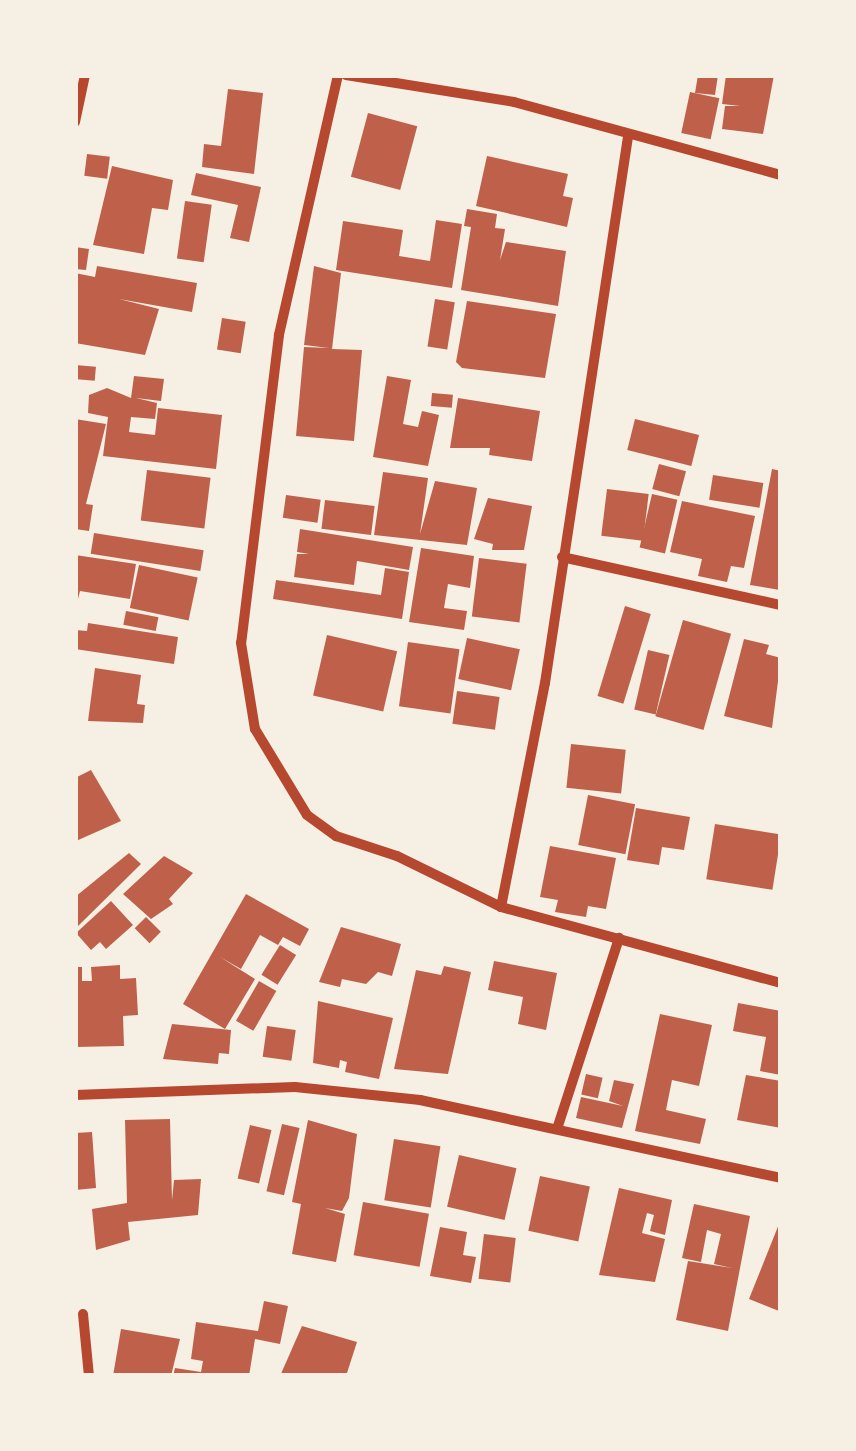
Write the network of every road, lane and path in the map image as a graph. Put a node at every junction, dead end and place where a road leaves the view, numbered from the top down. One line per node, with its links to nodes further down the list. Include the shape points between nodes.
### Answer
1 (84, 75): 4 (street)
2 (338, 75): 9 (street, via 279,335 241,643 255,729 307,815 336,836 397,856)
3 (346, 75): 5 (street, via 514,102)
4 (75, 122)
5 (628, 137): 6 (street); 7 (street)
6 (781, 175)
7 (562, 557): 8 (street); 9 (street)
8 (781, 605)
9 (501, 907): 10 (street)
10 (619, 938): 11 (street); 13 (street)
11 (781, 983)
12 (75, 1095): 13 (street, via 295,1086 420,1100)
13 (557, 1129): 14 (street)
14 (781, 1178)
15 (83, 1314): 16 (street)
16 (89, 1376)

